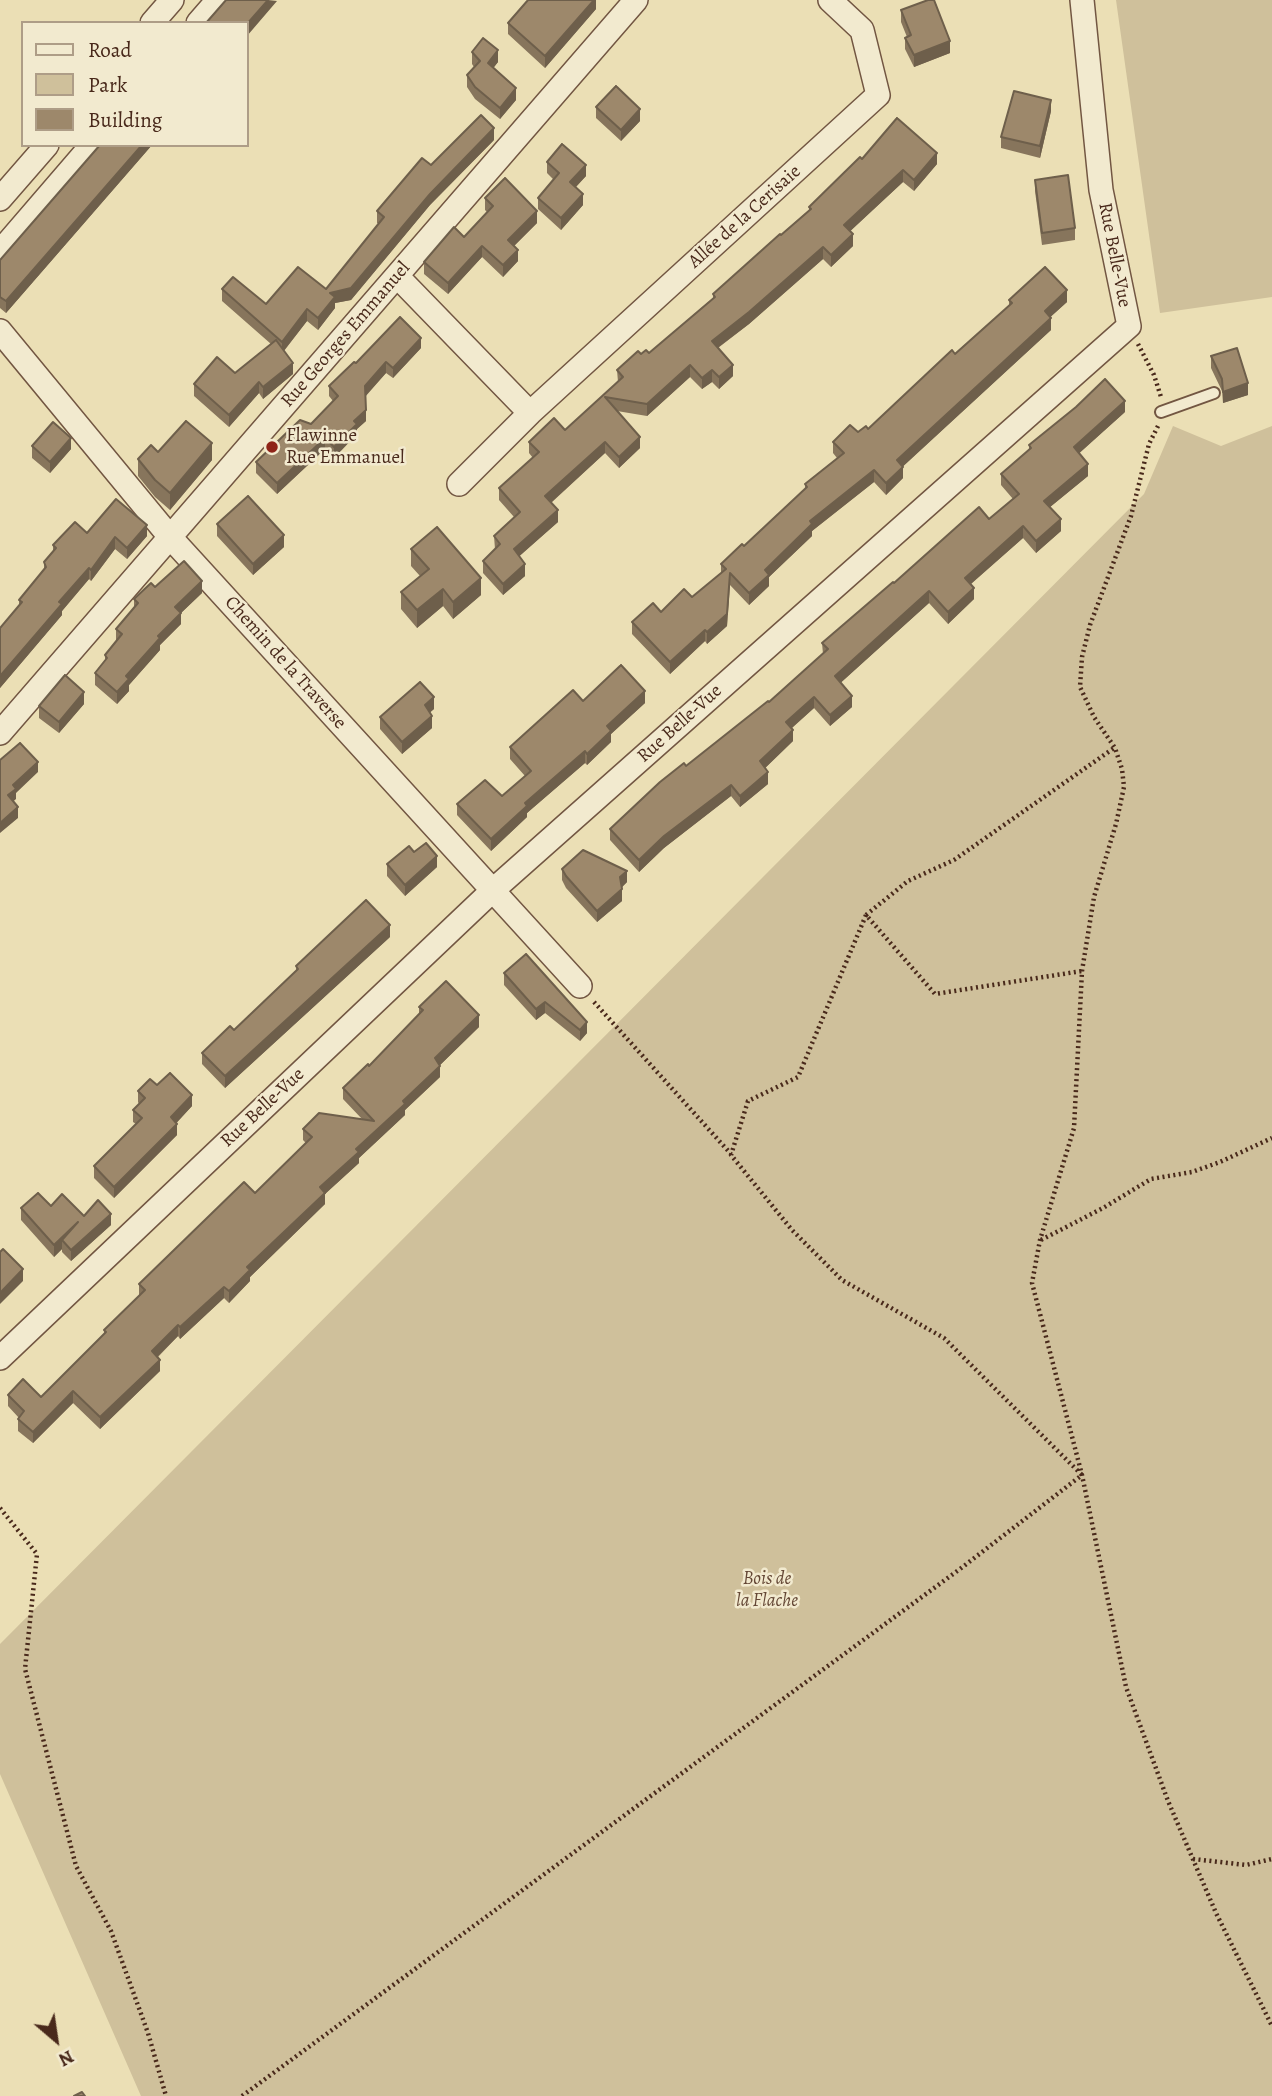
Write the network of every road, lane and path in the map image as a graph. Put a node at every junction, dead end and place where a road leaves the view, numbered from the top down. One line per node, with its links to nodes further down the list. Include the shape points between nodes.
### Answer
1 (172, 0): 6 (street)
2 (218, 0): 7 (street)
3 (636, 0): 12 (street, Rue Georges Emmanuel)
4 (830, 0): 17 (street, Allée de la Cerisaie, via 862,30 878,95)
5 (1082, 0): 13 (street, Rue Belle-Vue, via 1101,190)
6 (154, 21)
7 (200, 21)
8 (45, 147): 10 (street)
9 (90, 147): 11 (street)
10 (0, 200)
11 (0, 252)
12 (397, 276): 17 (street); 19 (street, Rue Georges Emmanuel)
13 (1129, 326): 16 (path, via 1154,375); 22 (street, Rue Belle-Vue)
14 (0, 331): 19 (street, Chemin de la Traverse)
15 (1214, 393): 16 (lane)
16 (1161, 412): 21 (path, via 1082,657 1080,687)
17 (530, 413): 18 (street, Allée de la Cerisaie)
18 (459, 484)
19 (170, 537): 20 (street, Rue Georges Emmanuel); 22 (street, Chemin de la Traverse)
20 (0, 733)
21 (1115, 748): 23 (path, via 954,860 908,881); 24 (path, via 1124,786 1094,897)
22 (492, 891): 25 (street, Chemin de la Traverse); 29 (street, Rue Belle-Vue)
23 (866, 915): 24 (path, via 935,994); 27 (path, via 798,1077 748,1101)
24 (1082, 971): 28 (path, via 1074,1128)
25 (580, 986): 27 (path)
26 (1272, 1138): 28 (path, via 1192,1172 1151,1180)
27 (731, 1155): 30 (path, via 792,1230 842,1280 944,1338)
28 (1040, 1240): 30 (path, via 1032,1283)
29 (0, 1358)
30 (1082, 1475): 32 (path, via 1126,1687); 36 (path)
31 (0, 1508): 35 (path, via 37,1553 25,1669 76,1866 111,1931)
32 (1193, 1859): 33 (path, via 1245,1865); 34 (path)
33 (1272, 1859)
34 (1272, 2026)
35 (166, 2096)
36 (242, 2096)

